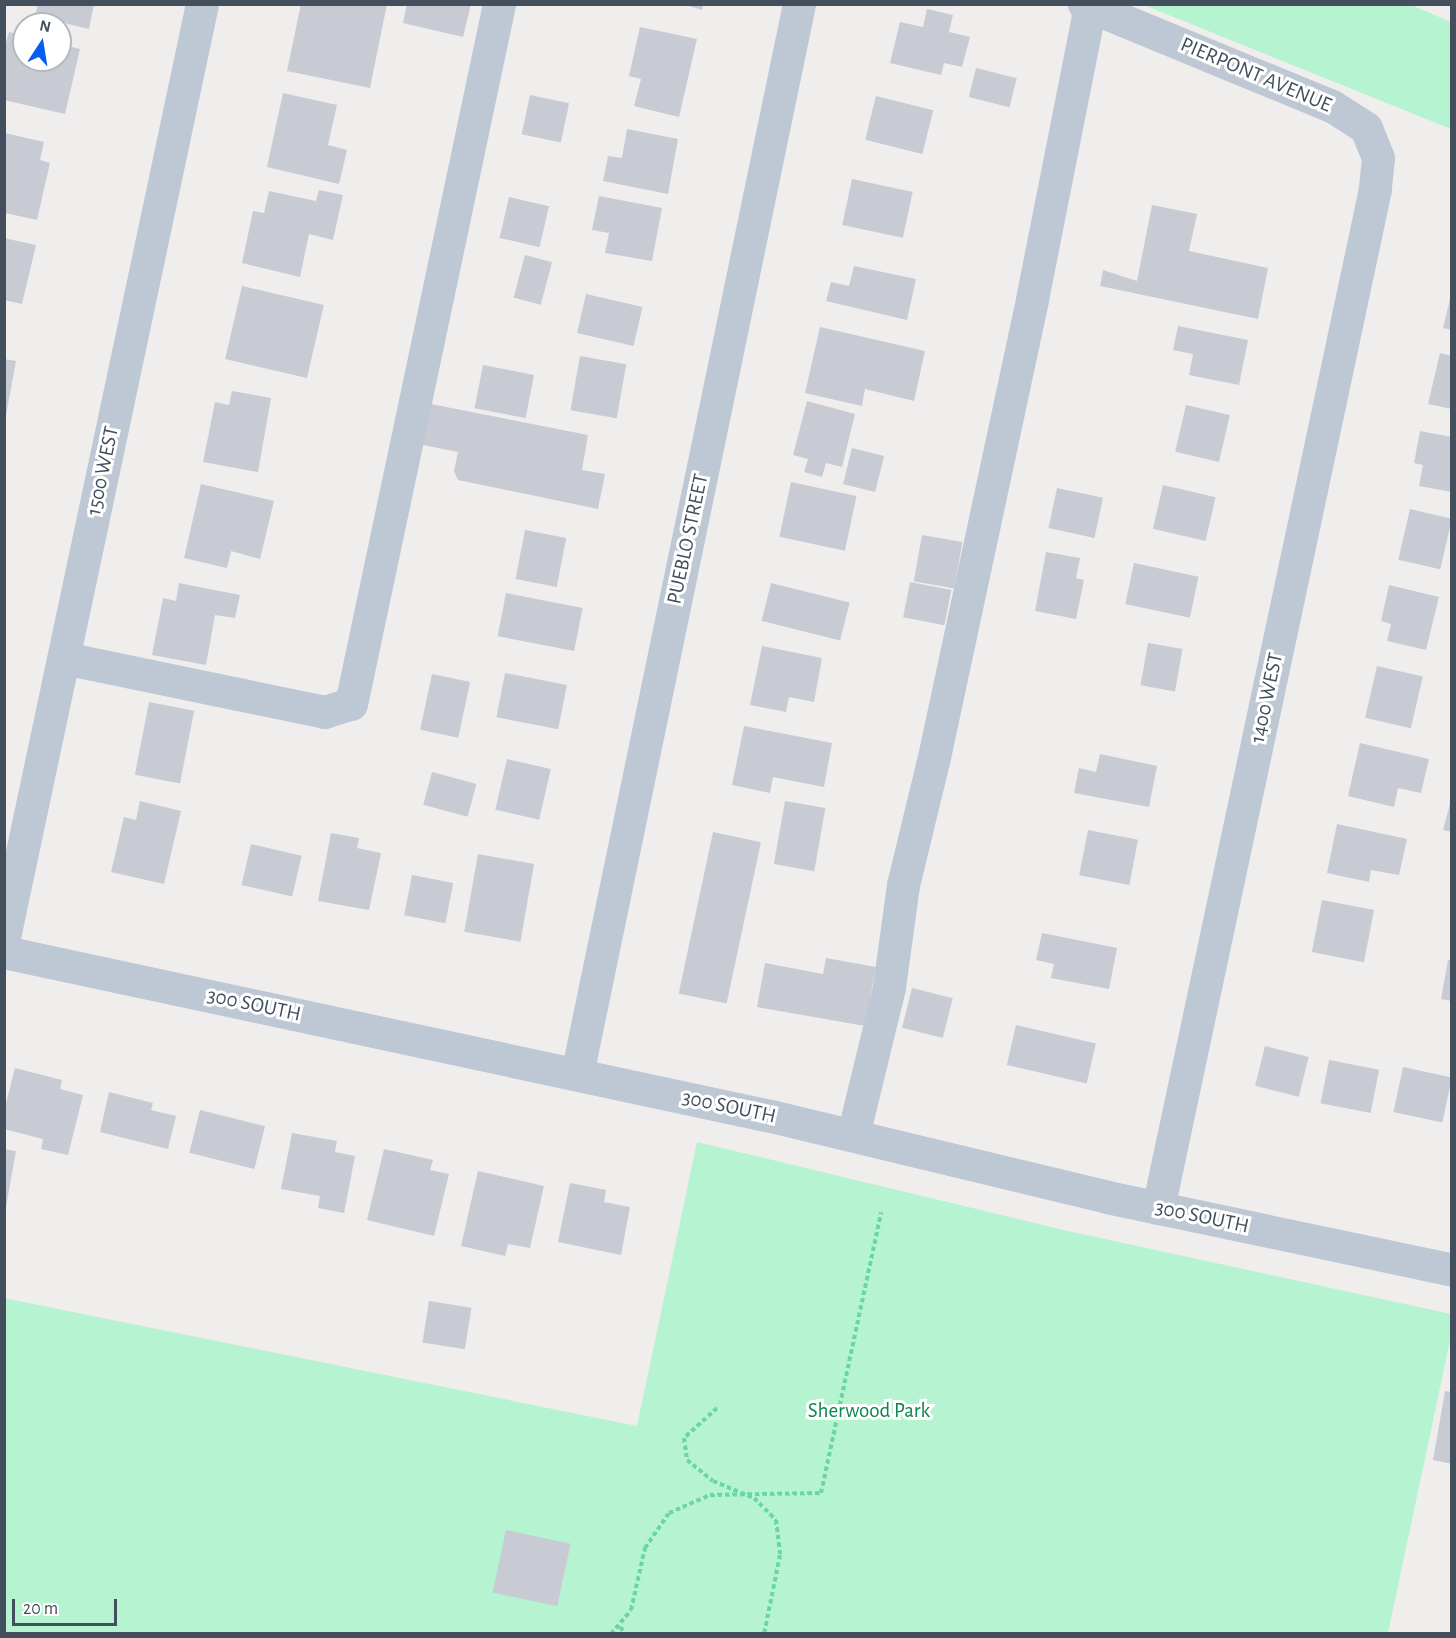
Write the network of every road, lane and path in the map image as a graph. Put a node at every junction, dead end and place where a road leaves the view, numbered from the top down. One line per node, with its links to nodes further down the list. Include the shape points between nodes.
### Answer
1 (202, 4): 6 (street, 1500 WEST)
2 (499, 4): 6 (street, via 351,704 324,712)
3 (799, 4): 9 (street, PUEBLO STREET)
4 (1087, 6): 5 (street, PIERPONT AVENUE, via 1355,118 1374,141 1378,158); 10 (street, via 1032,299 903,885 889,987)
5 (1376, 189): 11 (street, 1400 WEST)
6 (64, 658): 7 (street, 1500 WEST)
7 (4, 937)
8 (4, 952): 9 (street, 300 SOUTH)
9 (577, 1074): 10 (street, 300 SOUTH)
10 (853, 1135): 11 (street, 300 SOUTH)
11 (1158, 1208): 13 (street, 300 SOUTH)
12 (880, 1212): 15 (path, via 821,1493)
13 (1452, 1270)
14 (717, 1408): 15 (path, via 684,1437 687,1460 713,1481)
15 (740, 1492): 16 (path, via 710,1495 669,1513 645,1548 631,1610); 19 (path, via 754,1498 776,1520 780,1555)
16 (620, 1627): 17 (path); 18 (path)
17 (611, 1634)
18 (626, 1634)
19 (764, 1634)

